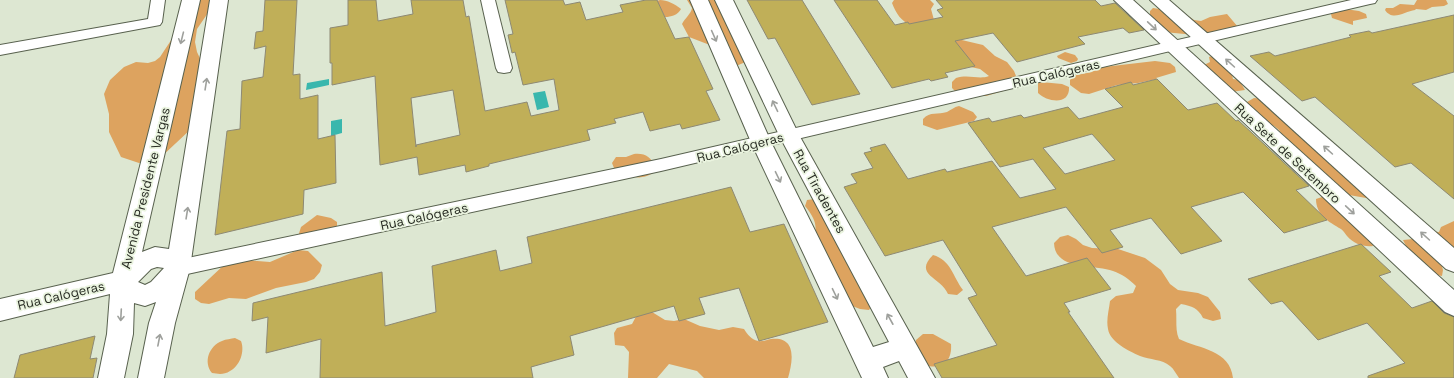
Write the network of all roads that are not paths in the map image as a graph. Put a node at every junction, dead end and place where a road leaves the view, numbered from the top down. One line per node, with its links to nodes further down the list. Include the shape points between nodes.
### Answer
1 (158, 0): 12 (street, via 155,22)
2 (191, 0): 20 (main road, Avenida Presidente Vargas, one-way to 20)
3 (219, 0): 19 (main road, one-way to 3)
4 (488, 0): 13 (street)
5 (699, 0): 15 (main road, one-way to 15)
6 (724, 0): 14 (main road, Rua Tiradentes, one-way to 6)
7 (1124, 0): 11 (main road, Rua Sete de Setembro, one-way to 11)
8 (1159, 0): 10 (main road, Rua Sete de Setembro)
9 (1370, 0): 10 (street, Rua Calógeras)
10 (1202, 39): 11 (street, Rua Calógeras); 16 (main road, Rua Sete de Setembro, one-way to 10)
11 (1173, 46): 14 (street, Rua Calógeras); 17 (main road, Rua Sete de Setembro, one-way to 17)
12 (0, 50)
13 (504, 68)
14 (789, 135): 15 (street, Rua Calógeras); 23 (main road, Rua Tiradentes, one-way to 14)
15 (761, 142): 19 (street, Rua Calógeras); 24 (main road, one-way to 24)
16 (1404, 218): 17 (main road); 18 (main road, Rua Sete de Setembro, one-way to 16)
17 (1370, 229): 21 (main road, Rua Sete de Setembro)
18 (1454, 262)
19 (178, 268): 20 (main road, via 166,257 150,258 136,267); 20 (main road, via 166,284 153,294 135,294); 26 (main road, one-way to 19, via 162,323)
20 (123, 281): 22 (main road, Rua Calógeras); 25 (main road, Avenida Presidente Vargas, one-way to 25, via 120,334)
21 (1454, 305)
22 (0, 310)
23 (905, 348): 24 (main road); 27 (main road, Rua Tiradentes)
24 (871, 369)
25 (111, 378)
26 (152, 378)
27 (922, 378)

